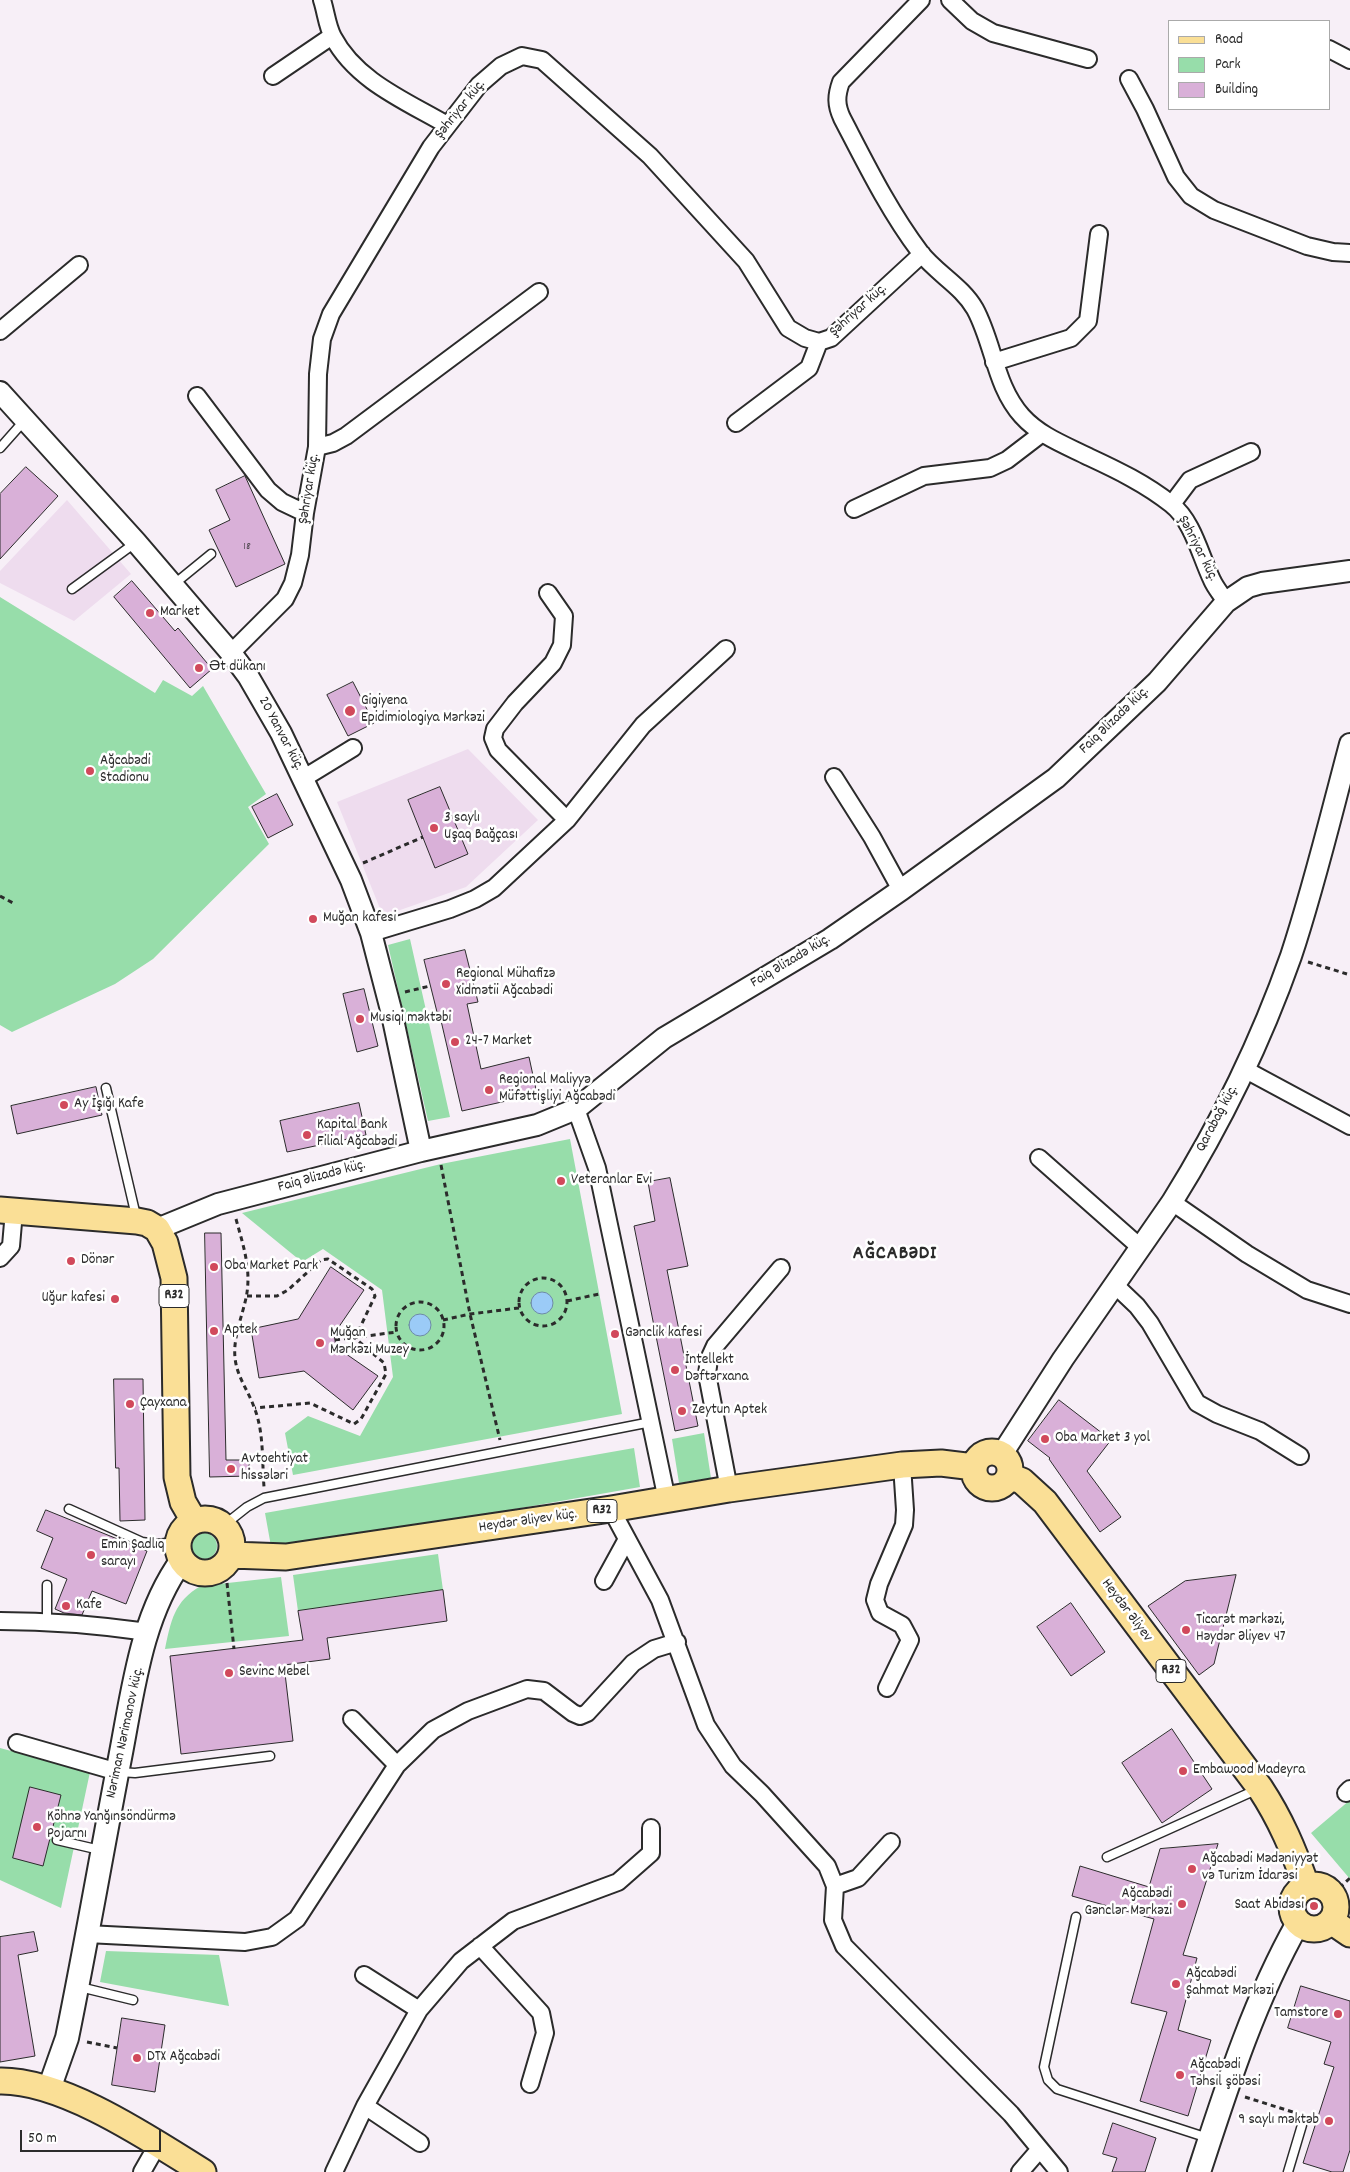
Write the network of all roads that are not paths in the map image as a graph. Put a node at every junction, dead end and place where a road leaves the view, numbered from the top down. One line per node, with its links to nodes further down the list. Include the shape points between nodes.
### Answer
1 (322, 0): 4 (street)
2 (922, 0): 13 (street, Şəhriyar küç., via 840,82 837,108 894,215)
3 (950, 0): 6 (street, via 972,21 993,33)
4 (332, 36): 8 (street); 10 (street, via 367,78)
5 (1330, 50): 7 (street)
6 (1088, 59)
7 (1350, 60)
8 (274, 76)
9 (1129, 79): 12 (street, via 1176,177 1191,196 1214,210 1306,246)
10 (447, 125): 17 (street, Şəhriyar küç., via 478,85 501,66 522,56 542,60 650,156 740,254 788,328); 24 (street, Şəhriyar küç., via 410,180 331,314 322,339 318,374)
11 (1099, 234): 18 (street, via 1088,321 1071,338)
12 (1350, 253)
13 (922, 254): 17 (street, Şəhriyar küç., via 831,338); 18 (street, Şəhriyar küç., via 974,308)
14 (79, 265): 16 (street)
15 (539, 292): 24 (street, via 346,436)
16 (0, 331)
17 (819, 342): 22 (street, via 809,368)
18 (994, 362): 23 (street, Şəhriyar küç., via 1008,397)
19 (0, 392): 21 (street, 20 Yanvar küç.)
20 (197, 396): 29 (street, via 268,490 282,502)
21 (26, 420): 25 (lane); 30 (street, 20 Yanvar küç.)
22 (736, 423)
23 (1041, 434): 27 (street, Şəhriyar küç., via 1122,472); 28 (street, via 1007,460 990,468 924,476)
24 (317, 447): 29 (street, Şəhriyar küç.)
25 (0, 448)
26 (1251, 452): 27 (street, via 1190,480)
27 (1172, 504): 36 (street, Şəhriyar küç., via 1186,520 1213,582)
28 (854, 508)
29 (305, 513): 38 (street, Şəhriyar küç., via 300,555 285,600)
30 (136, 542): 33 (street, 20 Yanvar küç.); 34 (lane)
31 (211, 554): 33 (lane)
32 (1350, 571): 36 (street, Faiq Əlizadə küç., via 1262,582)
33 (173, 585): 38 (street, 20 Yanvar küç.)
34 (72, 590)
35 (548, 593): 43 (street, via 564,616 562,645 553,663 495,729 493,738 498,750)
36 (1226, 602): 44 (street, Faiq Əlizadə küç., via 1157,682 1056,778)
37 (726, 648): 43 (street, via 643,725)
38 (231, 653): 42 (street, 20 Yanvar küç., via 260,696)
39 (1350, 744): 46 (street, Qarabağ küç., via 1290,957)
40 (353, 748): 42 (street)
41 (834, 777): 44 (street)
42 (304, 778): 45 (street, 20 Yanvar küç.)
43 (567, 820): 45 (street, via 494,888 475,900)
44 (901, 890): 48 (street, Faiq Əlizadə küç., via 830,939 664,1038)
45 (371, 933): 50 (street, 20 Yanvar küç.)
46 (1244, 1069): 49 (street); 52 (street, Qarabağ küç.)
47 (106, 1088): 54 (lane)
48 (576, 1108): 50 (street, Faiq Əlizadə küç., via 537,1126); 60 (street, via 597,1168)
49 (1350, 1126)
50 (421, 1151): 54 (street, Faiq Əlizadə küç.)
51 (1039, 1158): 55 (street)
52 (1172, 1202): 55 (street, Qarabağ küç.); 59 (street, via 1247,1254 1307,1290)
53 (7, 1210): 54 (main road, Faiq Əlizadə küç.); 56 (street, via 11,1246)
54 (147, 1225): 68 (main road, R32, via 165,1243 174,1278 177,1477 183,1502)
55 (1142, 1248): 58 (street, Qarabağ küç.)
56 (0, 1258)
57 (781, 1268): 64 (street, via 715,1346 709,1359 707,1374)
58 (1116, 1286): 61 (street, via 1150,1323 1197,1403 1260,1431); 63 (street, Qarabağ küç., via 1063,1359)
59 (1350, 1304)
60 (651, 1422): 65 (street); 69 (lane, via 264,1498 247,1506)
61 (1300, 1456)
62 (902, 1465): 63 (main road, Heydər Əliyev küç. / R32, via 974,1467 980,1484 990,1488 1002,1485); 64 (main road, Heydər Əliyev küç. / R32); 79 (street, via 904,1525 875,1600 880,1613 902,1625 910,1640)
63 (1006, 1465): 85 (main road, Heydər Əliyev / R32, via 1045,1502)
64 (729, 1489): 65 (main road, Heydər Əliyev küç. / R32)
65 (667, 1500): 66 (main road, Heydər Əliyev küç. / R32)
66 (612, 1509): 70 (street); 72 (main road, Heydər Əliyev küç. / R32, via 286,1557)
67 (69, 1510): 71 (lane, via 142,1542)
68 (194, 1521): 69 (main road, via 209,1519); 71 (main road, via 186,1526)
69 (223, 1526): 72 (main road, via 230,1536)
70 (628, 1539): 73 (street); 78 (street, via 660,1600)
71 (180, 1551): 72 (main road, via 187,1567 203,1573 220,1569); 77 (main road, Nəriman Nərimanov küç.)
72 (231, 1555)
73 (604, 1581)
74 (47, 1585): 75 (lane)
75 (46, 1621): 76 (street); 77 (street)
76 (0, 1622)
77 (148, 1632): 84 (main road, Nəriman Nərimanov küç.)
78 (677, 1642): 83 (street, via 654,1649 633,1663 587,1713 580,1716 544,1691 526,1689 468,1711 433,1730); 91 (street, via 706,1725 733,1766 827,1866)
79 (887, 1688)
80 (352, 1720): 83 (street)
81 (17, 1743): 84 (street)
82 (270, 1756): 84 (lane, via 135,1773)
83 (397, 1765): 97 (street, via 297,1919 272,1937 245,1942)
84 (118, 1772): 89 (main road, Nəriman Nərimanov küç.)
85 (1260, 1788): 90 (lane); 92 (main road, Heydər Əliyev / R32, via 1289,1838)
86 (651, 1828): 98 (street, via 651,1853 618,1882 514,1921)
87 (57, 1840): 89 (lane)
88 (891, 1842): 91 (street, via 858,1878)
89 (102, 1851): 97 (main road, Nəriman Nərimanov küç.)
90 (1107, 1857)
91 (835, 1886): 111 (street, via 832,1920 844,1946 1011,2114)
92 (1306, 1886): 93 (main road); 95 (main road, via 1300,1889 1292,1902)
93 (1341, 1886): 96 (main road, via 1337,1908)
94 (1076, 1916): 108 (lane, via 1044,2068 1048,2080 1057,2089)
95 (1298, 1923): 96 (main road, via 1319,1929); 108 (main road, via 1263,1992)
96 (1341, 1928)
97 (87, 1934): 100 (main road, Nəriman Nərimanov küç.)
98 (480, 1946): 102 (street, via 460,1961); 104 (street, via 541,2012 545,2033)
99 (364, 1975): 102 (street)
100 (78, 1987): 101 (lane); 105 (main road, Nəriman Nərimanov küç., via 67,2038)
101 (133, 2000)
102 (419, 2010): 106 (street)
103 (0, 2081): 105 (main road)
104 (530, 2084)
105 (50, 2089): 110 (main road)
106 (365, 2106): 109 (street); 114 (street)
107 (1302, 2125): 118 (lane)
108 (1210, 2138): 117 (main road)
109 (420, 2143)
110 (158, 2144): 112 (street); 113 (main road)
111 (1040, 2149): 115 (street); 116 (street)
112 (142, 2172)
113 (203, 2172)
114 (334, 2172)
115 (1020, 2172)
116 (1059, 2172)
117 (1199, 2172)
118 (1288, 2172)

